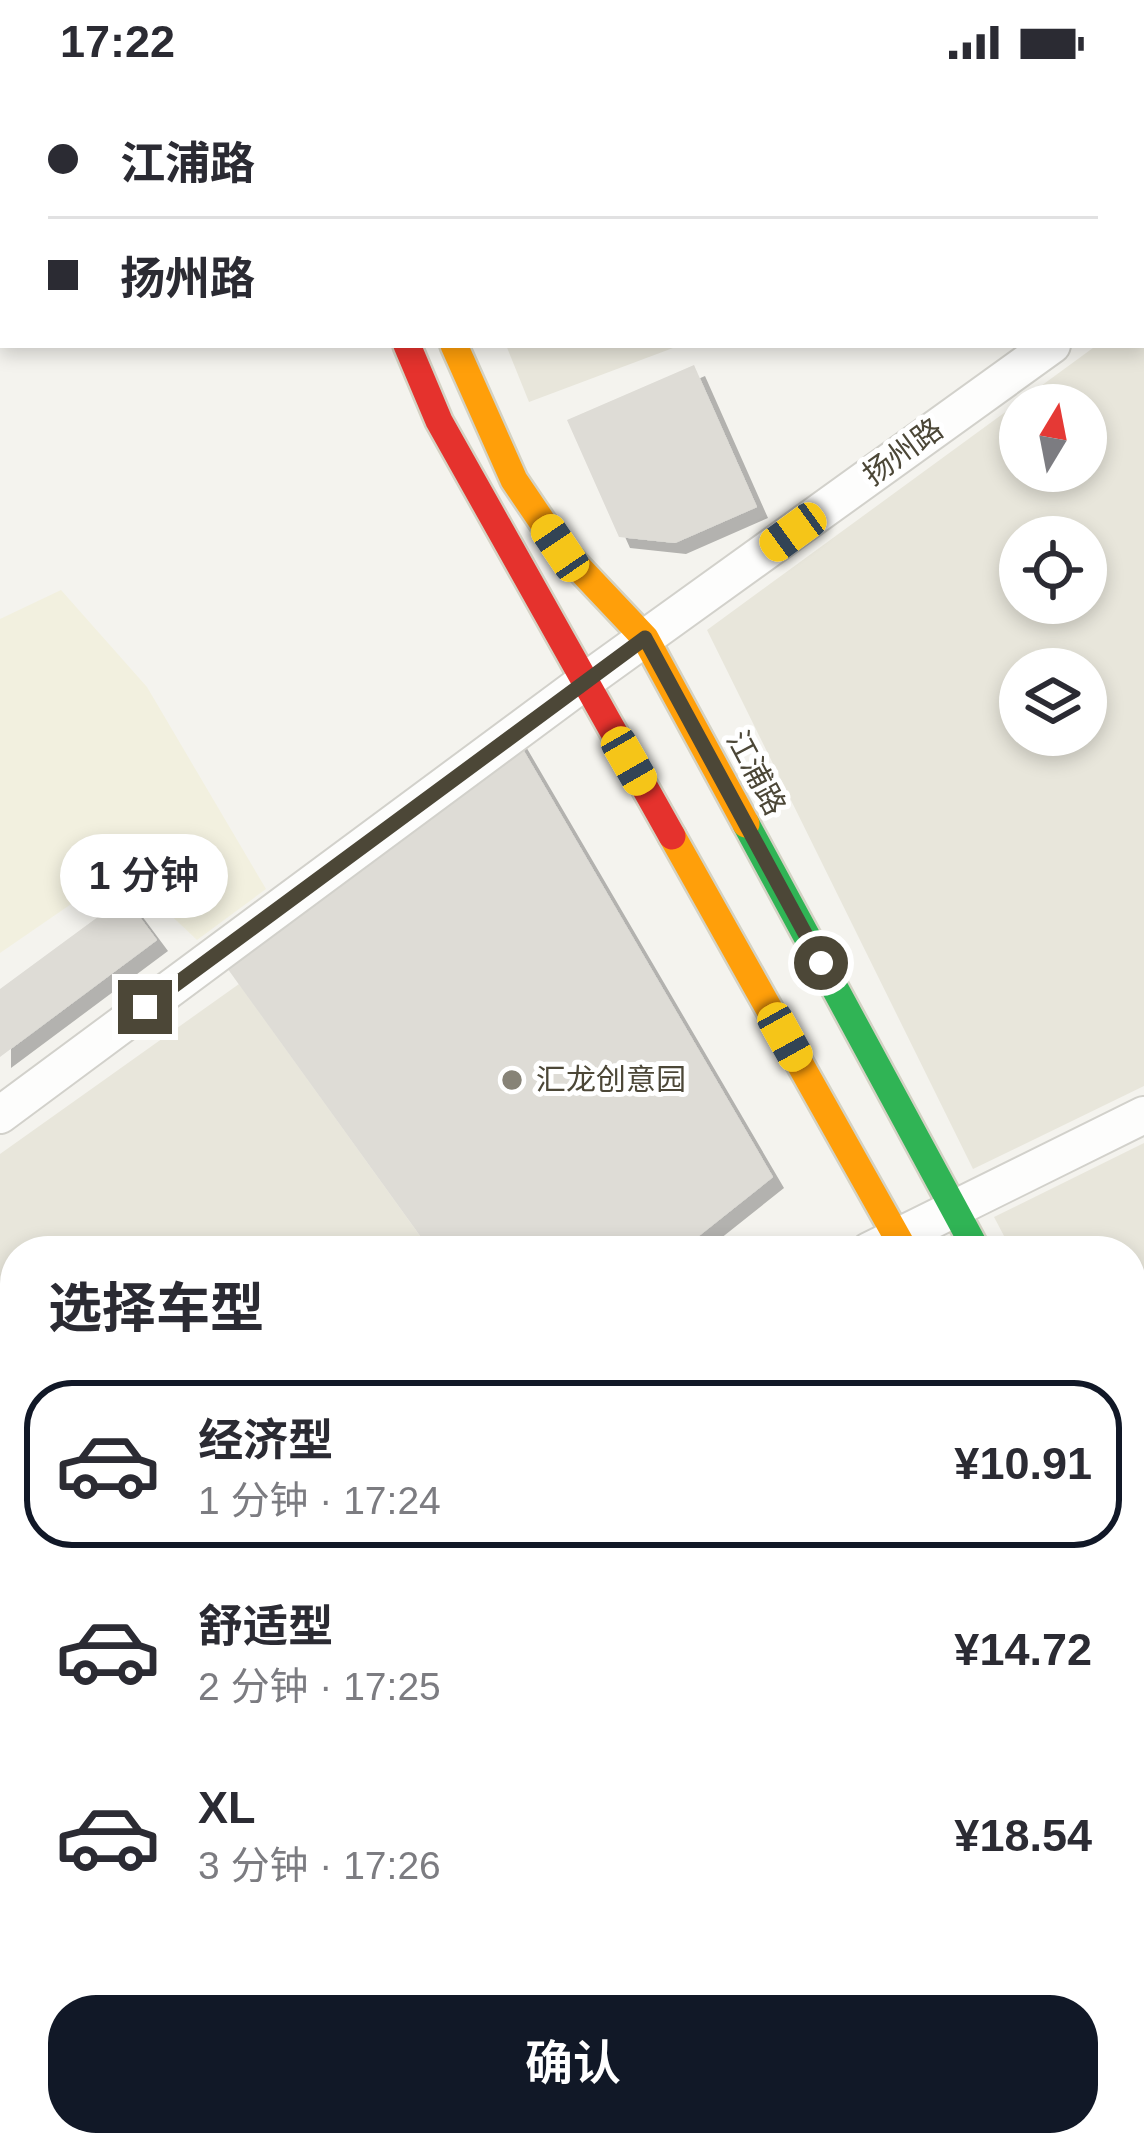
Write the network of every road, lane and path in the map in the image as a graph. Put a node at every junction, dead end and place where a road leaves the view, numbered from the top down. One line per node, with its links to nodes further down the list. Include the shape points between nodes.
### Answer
1 (408, 348): 5 (main road, via 439,421)
2 (455, 348): 4 (main road, 江浦路, via 514,480 560,548)
3 (1048, 348): 4 (street, 扬州路)
4 (645, 638): 5 (street, 扬州路); 8 (main road, 江浦路)
5 (584, 682): 6 (street, 扬州路); 9 (main road)
6 (0, 1114)
7 (1144, 1115): 8 (street)
8 (954, 1207): 10 (street); 11 (main road, 江浦路)
9 (885, 1236)
10 (906, 1236)
11 (968, 1236)

